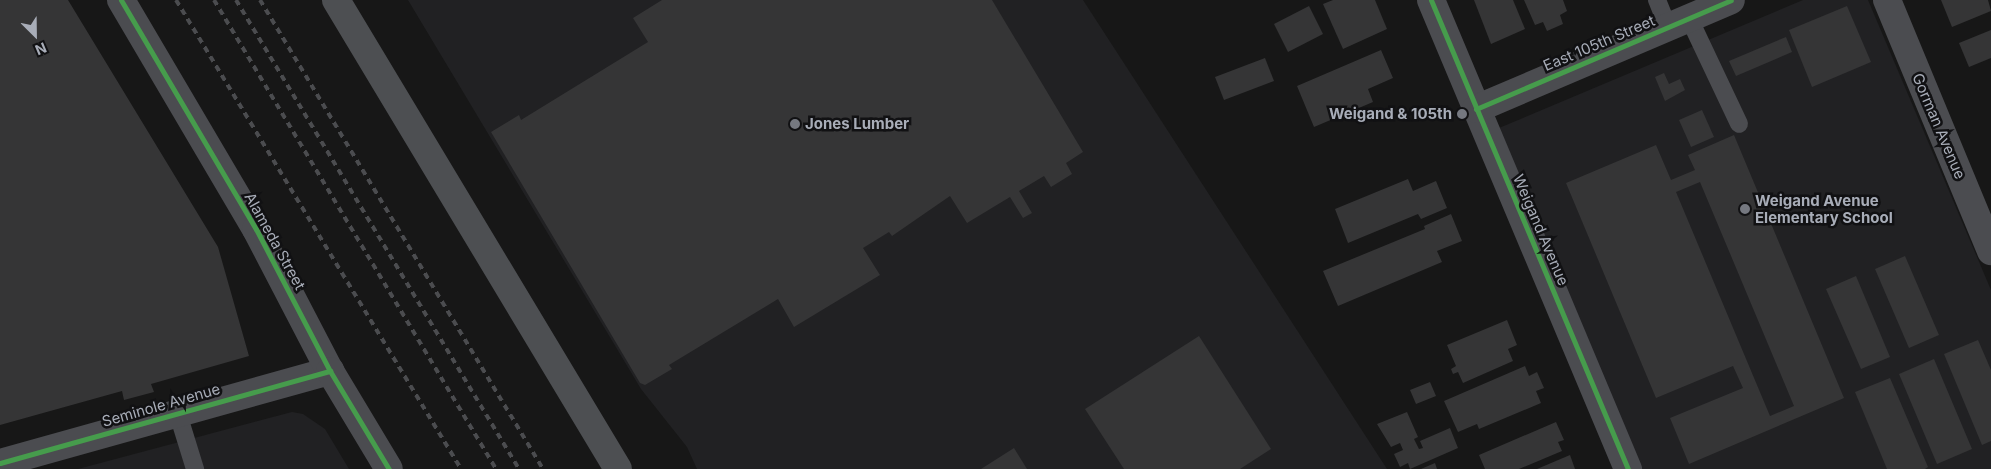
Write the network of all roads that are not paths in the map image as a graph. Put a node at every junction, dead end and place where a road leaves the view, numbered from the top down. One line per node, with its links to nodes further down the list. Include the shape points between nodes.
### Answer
1 (121, 0): 11 (street, Alameda Street, via 256,229)
2 (336, 0): 16 (main road)
3 (1431, 0): 8 (street, Weigand Avenue)
4 (1657, 0): 7 (lane)
5 (1731, 0): 7 (street, East 105th Street)
6 (1887, 0): 10 (street, Gorman Avenue)
7 (1679, 22): 8 (street, East 105th Street); 9 (lane)
8 (1476, 109): 17 (street, Weigand Avenue)
9 (1739, 124)
10 (1991, 251)
11 (330, 371): 12 (street, Seminole Avenue); 15 (street, Alameda Street)
12 (178, 414): 13 (street, Seminole Avenue); 14 (lane)
13 (0, 463)
14 (195, 469)
15 (389, 469)
16 (618, 469)
17 (1628, 469)

